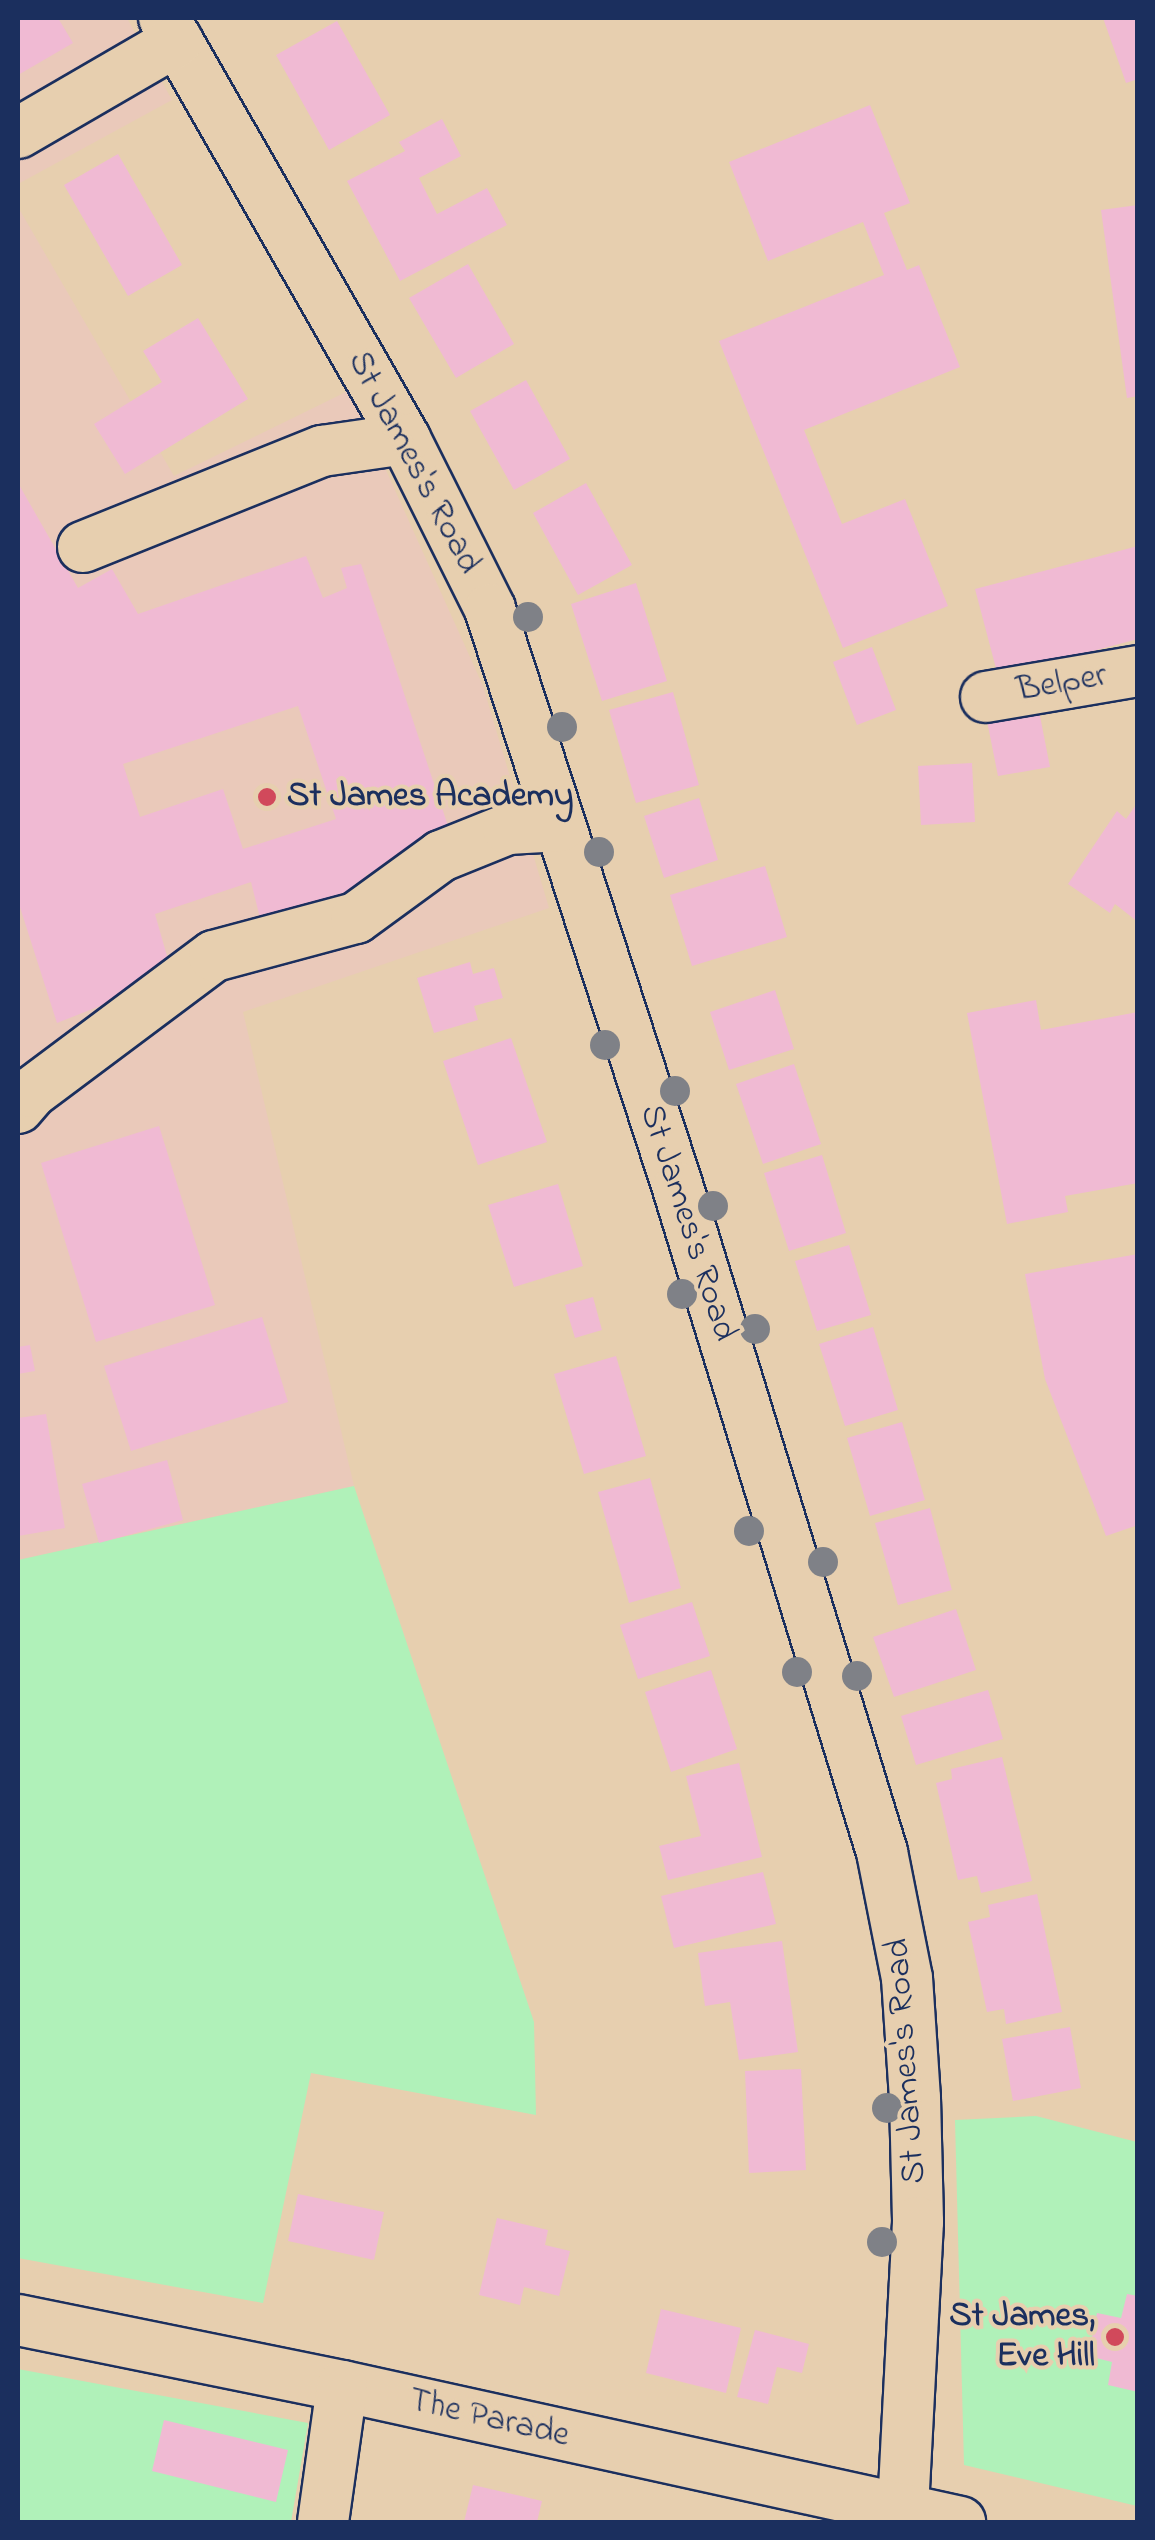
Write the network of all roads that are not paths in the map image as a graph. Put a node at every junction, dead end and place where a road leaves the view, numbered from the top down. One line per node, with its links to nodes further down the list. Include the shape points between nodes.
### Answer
1 (170, 29): 2 (street); 3 (street, St James's Road)
2 (18, 133)
3 (405, 439): 4 (street, via 322,451); 7 (street, St James's Road, via 490,609)
4 (83, 547)
5 (1138, 671): 6 (street, Belper)
6 (986, 697)
7 (560, 826): 8 (street, via 508,829 441,856 356,918 214,956); 11 (street, St James's Road, via 886,1870 908,1978 918,2222)
8 (18, 1108)
9 (18, 2320): 10 (street, The Parade)
10 (342, 2386): 11 (street, The Parade); 12 (street)
11 (903, 2511): 13 (street, The Parade)
12 (323, 2522)
13 (960, 2522)

